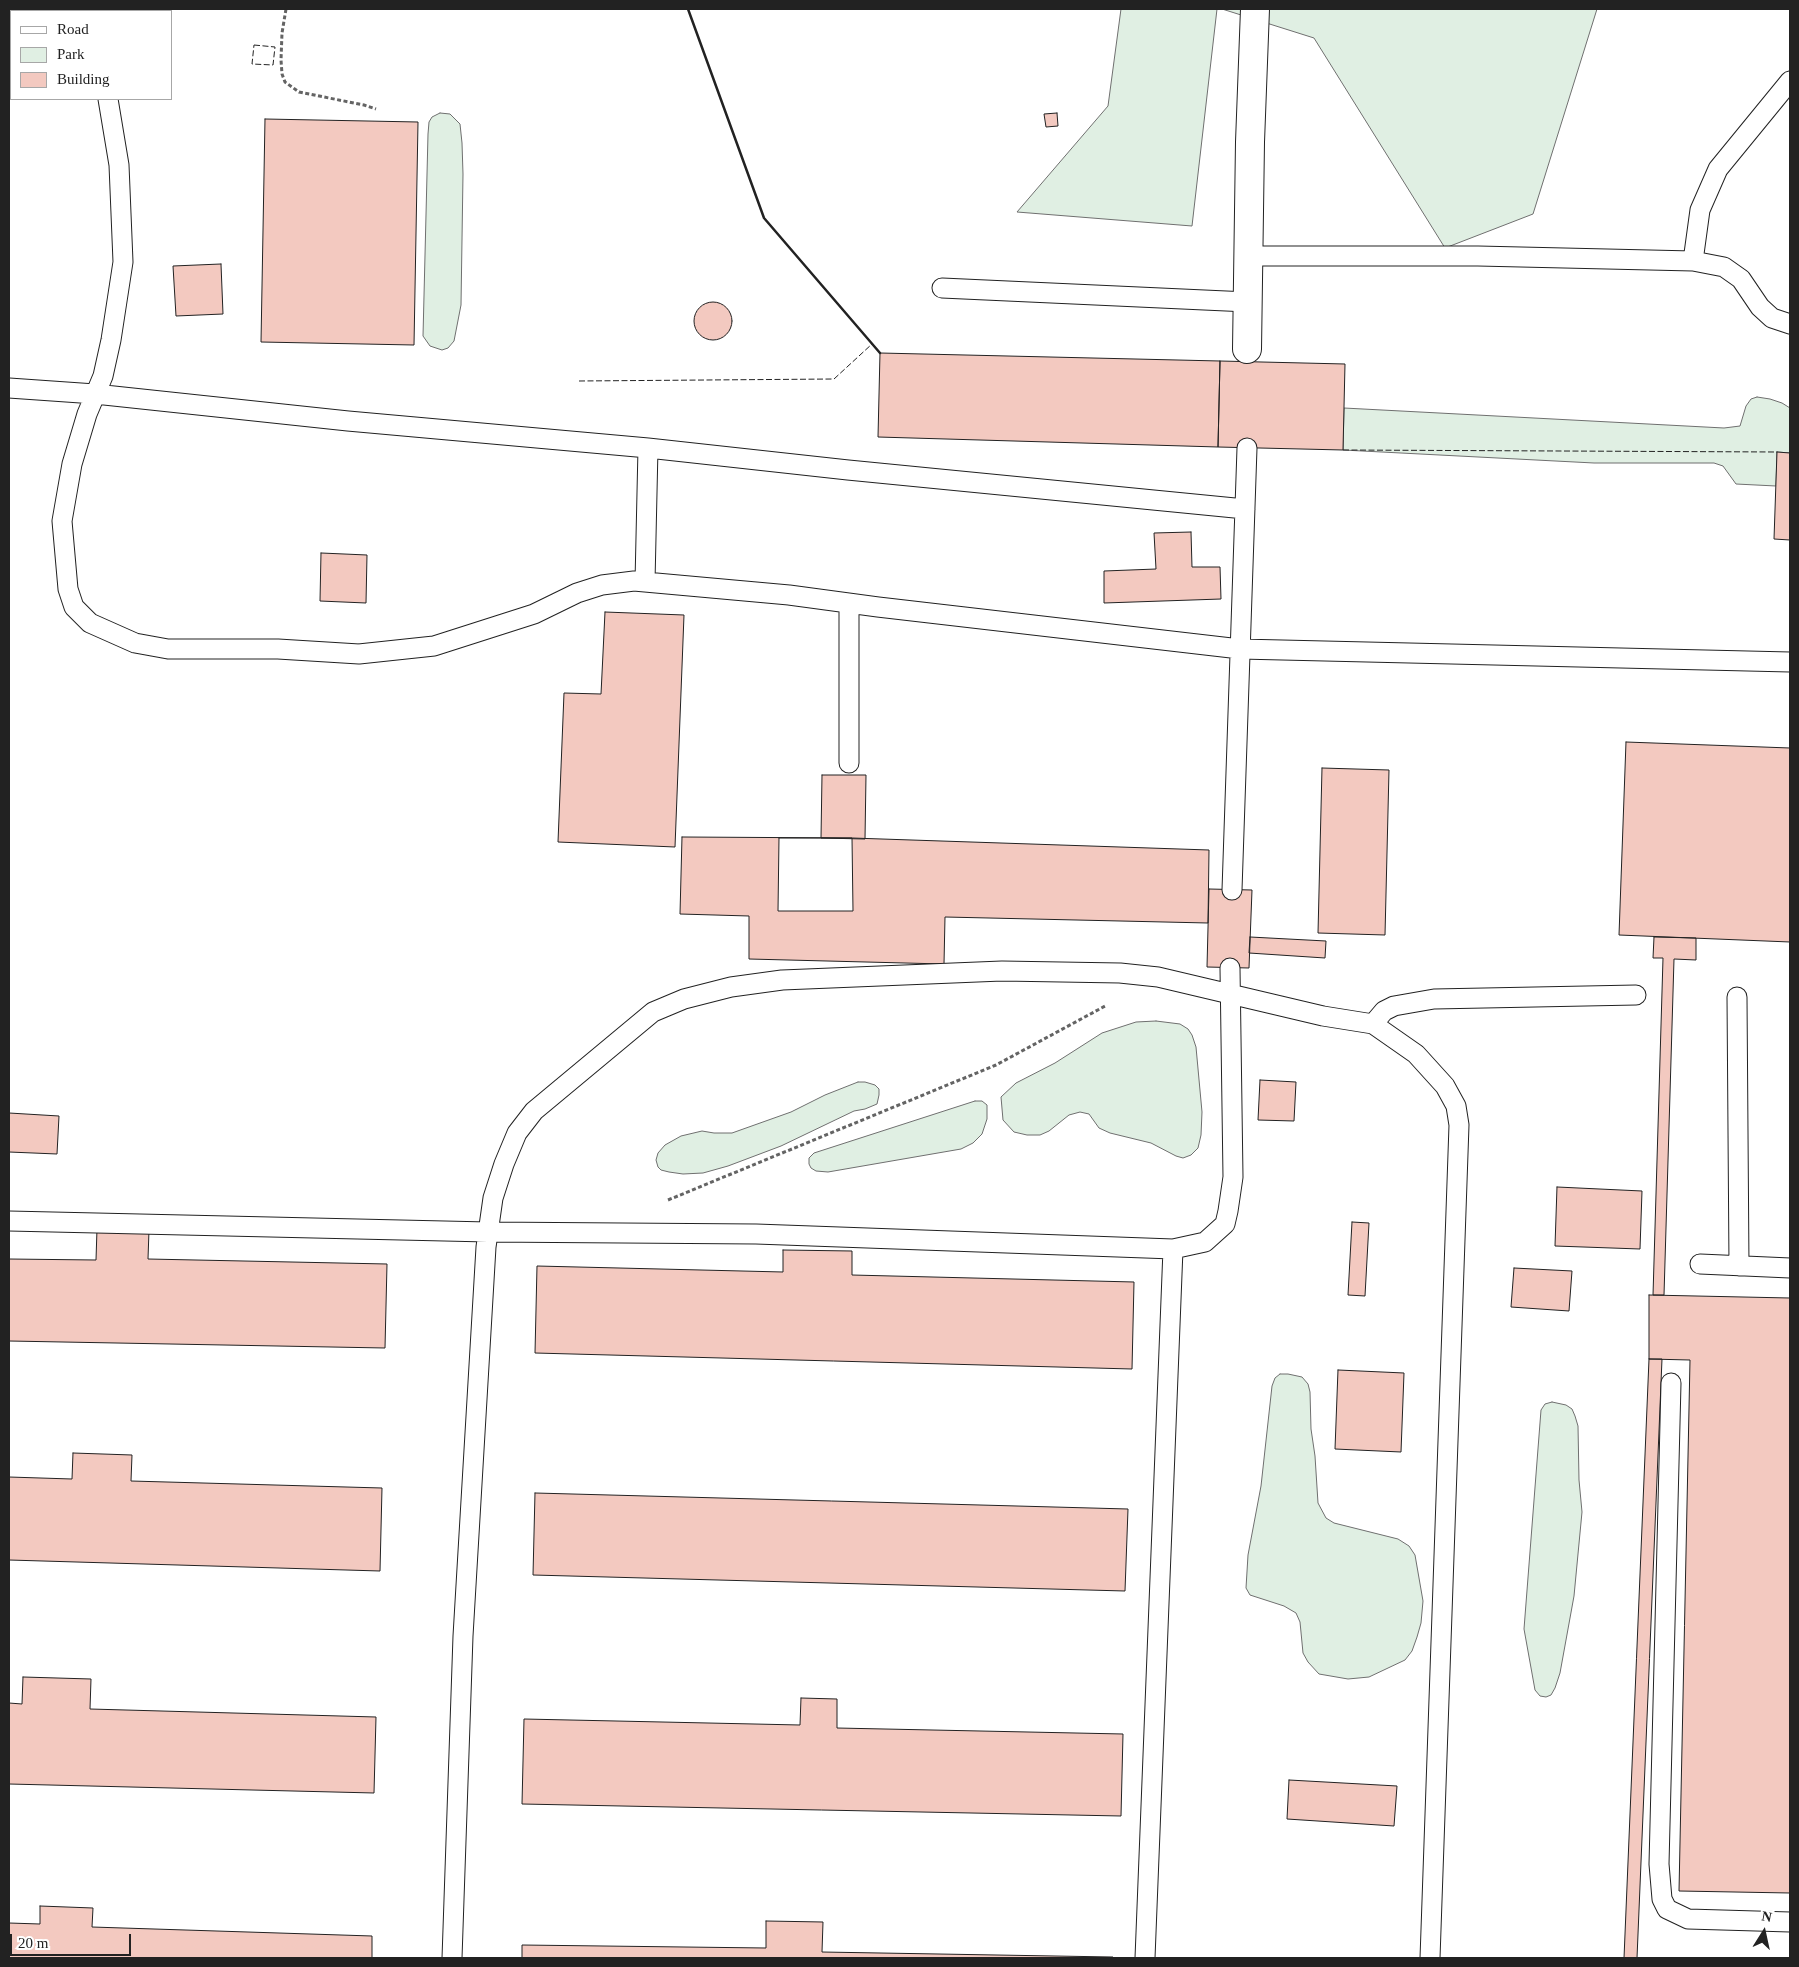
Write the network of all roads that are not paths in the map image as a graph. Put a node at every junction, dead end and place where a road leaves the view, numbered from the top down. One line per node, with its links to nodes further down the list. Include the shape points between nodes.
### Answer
1 (1255, 9): 4 (street)
2 (1790, 82): 5 (lane, via 1718,168 1700,210)
3 (108, 100): 11 (lane, via 119,165 123,262 111,340 103,376)
4 (1248, 256): 5 (lane, via 1478,256); 7 (street)
5 (1693, 261): 8 (lane, via 1724,267 1741,279 1760,307 1772,318)
6 (942, 288): 7 (lane)
7 (1248, 302): 9 (street)
8 (1790, 324)
9 (1247, 349)
10 (9, 388): 11 (lane)
11 (95, 394): 12 (lane); 15 (lane, via 72,464 62,521 68,588 74,607 90,623 135,643 168,649 278,649 359,654 401,650 434,646 497,626 602,585)
12 (648, 448): 14 (lane); 15 (lane)
13 (1248, 448): 14 (lane)
14 (1246, 508): 17 (lane)
15 (645, 582): 16 (lane)
16 (849, 603): 17 (lane); 19 (lane)
17 (1240, 649): 18 (lane); 20 (lane)
18 (1790, 662)
19 (849, 763)
20 (1232, 890)
21 (1230, 968): 22 (lane)
22 (1231, 994): 25 (lane, via 1322,1016); 27 (lane, via 1158,977 1120,973 1002,971 782,980 731,987 684,999 653,1012 534,1110 517,1133 504,1164 493,1198); 28 (lane, via 1233,1177 1228,1211 1225,1224 1205,1242)
23 (1636, 994): 25 (lane, via 1434,999 1394,1006)
24 (1737, 997): 30 (lane)
25 (1372, 1024): 36 (lane, via 1416,1054 1444,1086 1456,1106 1459,1125)
26 (9, 1221): 27 (lane)
27 (488, 1232): 28 (lane, via 756,1234); 34 (lane, via 463,1636)
28 (1173, 1249): 35 (lane)
29 (1700, 1264): 30 (lane)
30 (1739, 1266): 31 (lane)
31 (1790, 1268)
32 (1671, 1383): 33 (lane, via 1659,1864 1662,1899 1667,1909 1688,1919)
33 (1790, 1922)
34 (452, 1958)
35 (1145, 1958)
36 (1430, 1958)

